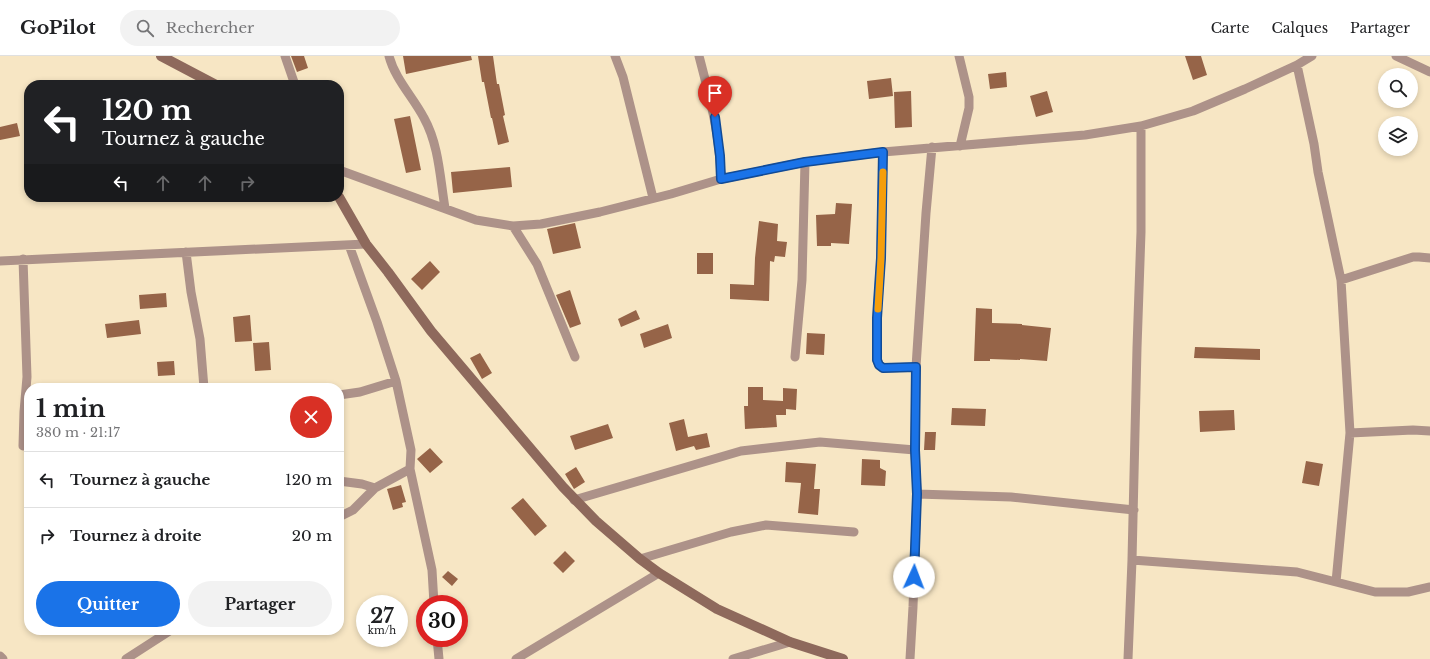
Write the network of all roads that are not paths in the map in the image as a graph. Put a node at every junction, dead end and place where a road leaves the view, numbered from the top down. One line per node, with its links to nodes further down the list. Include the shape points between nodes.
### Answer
1 (161, 56): 11 (street)
2 (285, 56): 12 (street)
3 (389, 56): 22 (street, via 399,80 424,118 434,139)
4 (615, 56): 20 (street, via 623,77)
5 (699, 56): 19 (street, via 715,117)
6 (960, 56): 14 (street, via 969,108)
7 (1312, 56): 9 (street)
8 (1396, 56): 10 (street)
9 (1297, 65): 13 (street, via 1193,111); 30 (street)
10 (1430, 72)
11 (207, 80)
12 (293, 80)
13 (1140, 126): 14 (street, via 1085,135); 48 (street, via 1141,232)
14 (960, 146): 15 (street)
15 (932, 147): 16 (street); 33 (street)
16 (883, 152): 17 (street); 33 (street, via 877,360 883,368)
17 (805, 162): 19 (street); 32 (street, via 802,280)
18 (344, 172): 22 (street)
19 (721, 179): 20 (street)
20 (653, 198): 23 (street, via 541,224)
21 (342, 202): 24 (street)
22 (445, 208): 23 (street, via 476,220)
23 (513, 226): 31 (street, via 537,264)
24 (366, 244): 25 (street); 47 (street, via 431,332)
25 (348, 245): 26 (street); 34 (street)
26 (186, 252): 28 (street); 36 (street, via 200,339)
27 (1430, 258): 30 (street, via 1412,257)
28 (23, 260): 29 (street); 35 (street)
29 (0, 261)
30 (1341, 280): 40 (street)
31 (575, 357)
32 (795, 357)
33 (916, 367): 42 (street)
34 (396, 381): 37 (street); 43 (street, via 411,450)
35 (26, 383)
36 (204, 383)
37 (344, 394)
38 (24, 412): 41 (street)
39 (1430, 430): 40 (street)
40 (1350, 433): 54 (street)
41 (23, 446)
42 (915, 450): 46 (street); 47 (street, via 820,442 741,451)
43 (410, 469): 45 (street); 56 (street, via 432,570)
44 (344, 482): 45 (street)
45 (375, 488): 49 (street, via 353,510)
46 (917, 494): 48 (street, via 1011,496); 68 (street)
47 (574, 500): 51 (street)
48 (1134, 510): 52 (street)
49 (344, 514)
50 (854, 532): 51 (street, via 766,525 731,532)
51 (640, 558): 53 (street)
52 (1132, 560): 54 (street, via 1297,572); 69 (street)
53 (659, 573): 58 (street, via 717,610); 65 (street)
54 (1336, 582): 55 (street, via 1375,592 1408,592)
55 (1430, 587)
56 (433, 595)
57 (162, 635): 63 (street)
58 (790, 642): 61 (street); 66 (street)
59 (438, 647): 64 (street)
60 (0, 656): 62 (street)
61 (826, 656): 67 (street)
62 (2, 659)
63 (126, 659)
64 (439, 659)
65 (516, 659)
66 (733, 659)
67 (843, 659)
68 (910, 659)
69 (1128, 659)

